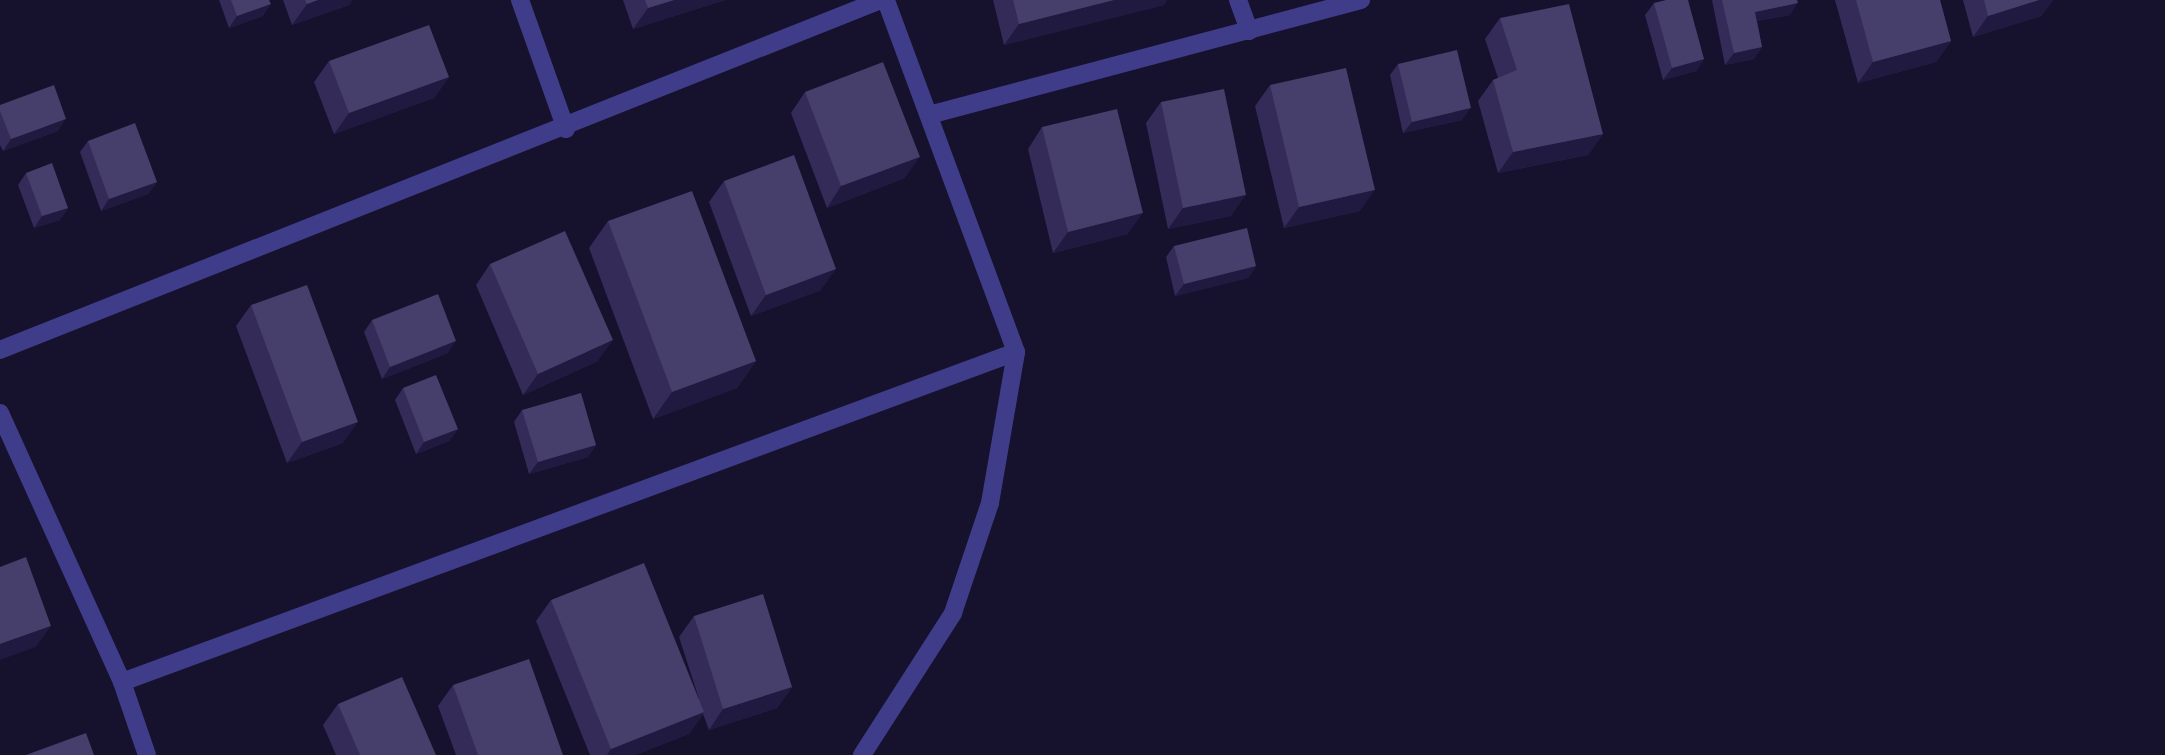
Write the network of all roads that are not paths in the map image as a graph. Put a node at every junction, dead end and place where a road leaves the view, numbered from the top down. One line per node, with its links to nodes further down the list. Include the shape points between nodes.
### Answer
1 (520, 0): 7 (street)
2 (883, 0): 6 (street); 7 (street)
3 (1238, 0): 5 (street)
4 (1361, 0): 5 (street)
5 (1249, 31): 6 (street)
6 (929, 115): 9 (street)
7 (566, 129): 8 (street)
8 (0, 351)
9 (1016, 352): 11 (street); 13 (street, via 990,503 953,613)
10 (0, 413): 11 (street)
11 (122, 682): 12 (street)
12 (147, 755)
13 (862, 755)

